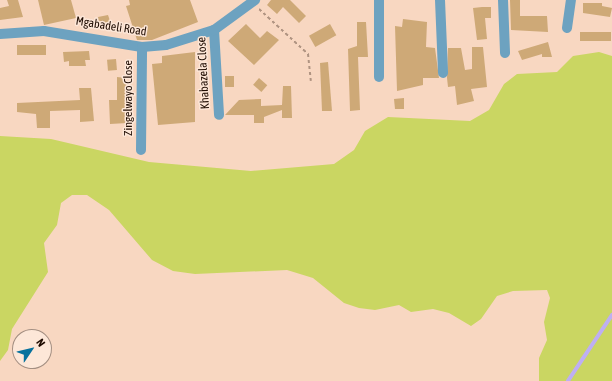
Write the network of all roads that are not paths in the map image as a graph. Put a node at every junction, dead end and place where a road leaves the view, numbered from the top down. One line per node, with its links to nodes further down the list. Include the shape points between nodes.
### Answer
1 (379, 0): 12 (street)
2 (440, 0): 11 (street)
3 (504, 0): 10 (street)
4 (571, 0): 6 (street)
5 (253, 2): 7 (street, Mgabadeli Road)
6 (567, 28)
7 (214, 30): 9 (street, Mgabadeli Road, via 166,45); 13 (street, Khabazela Close)
8 (0, 34): 9 (street, Mgabadeli Road, via 52,32)
9 (142, 47): 14 (street, Zingelwayo Close)
10 (505, 53)
11 (443, 73)
12 (380, 76)
13 (219, 115)
14 (141, 150)

